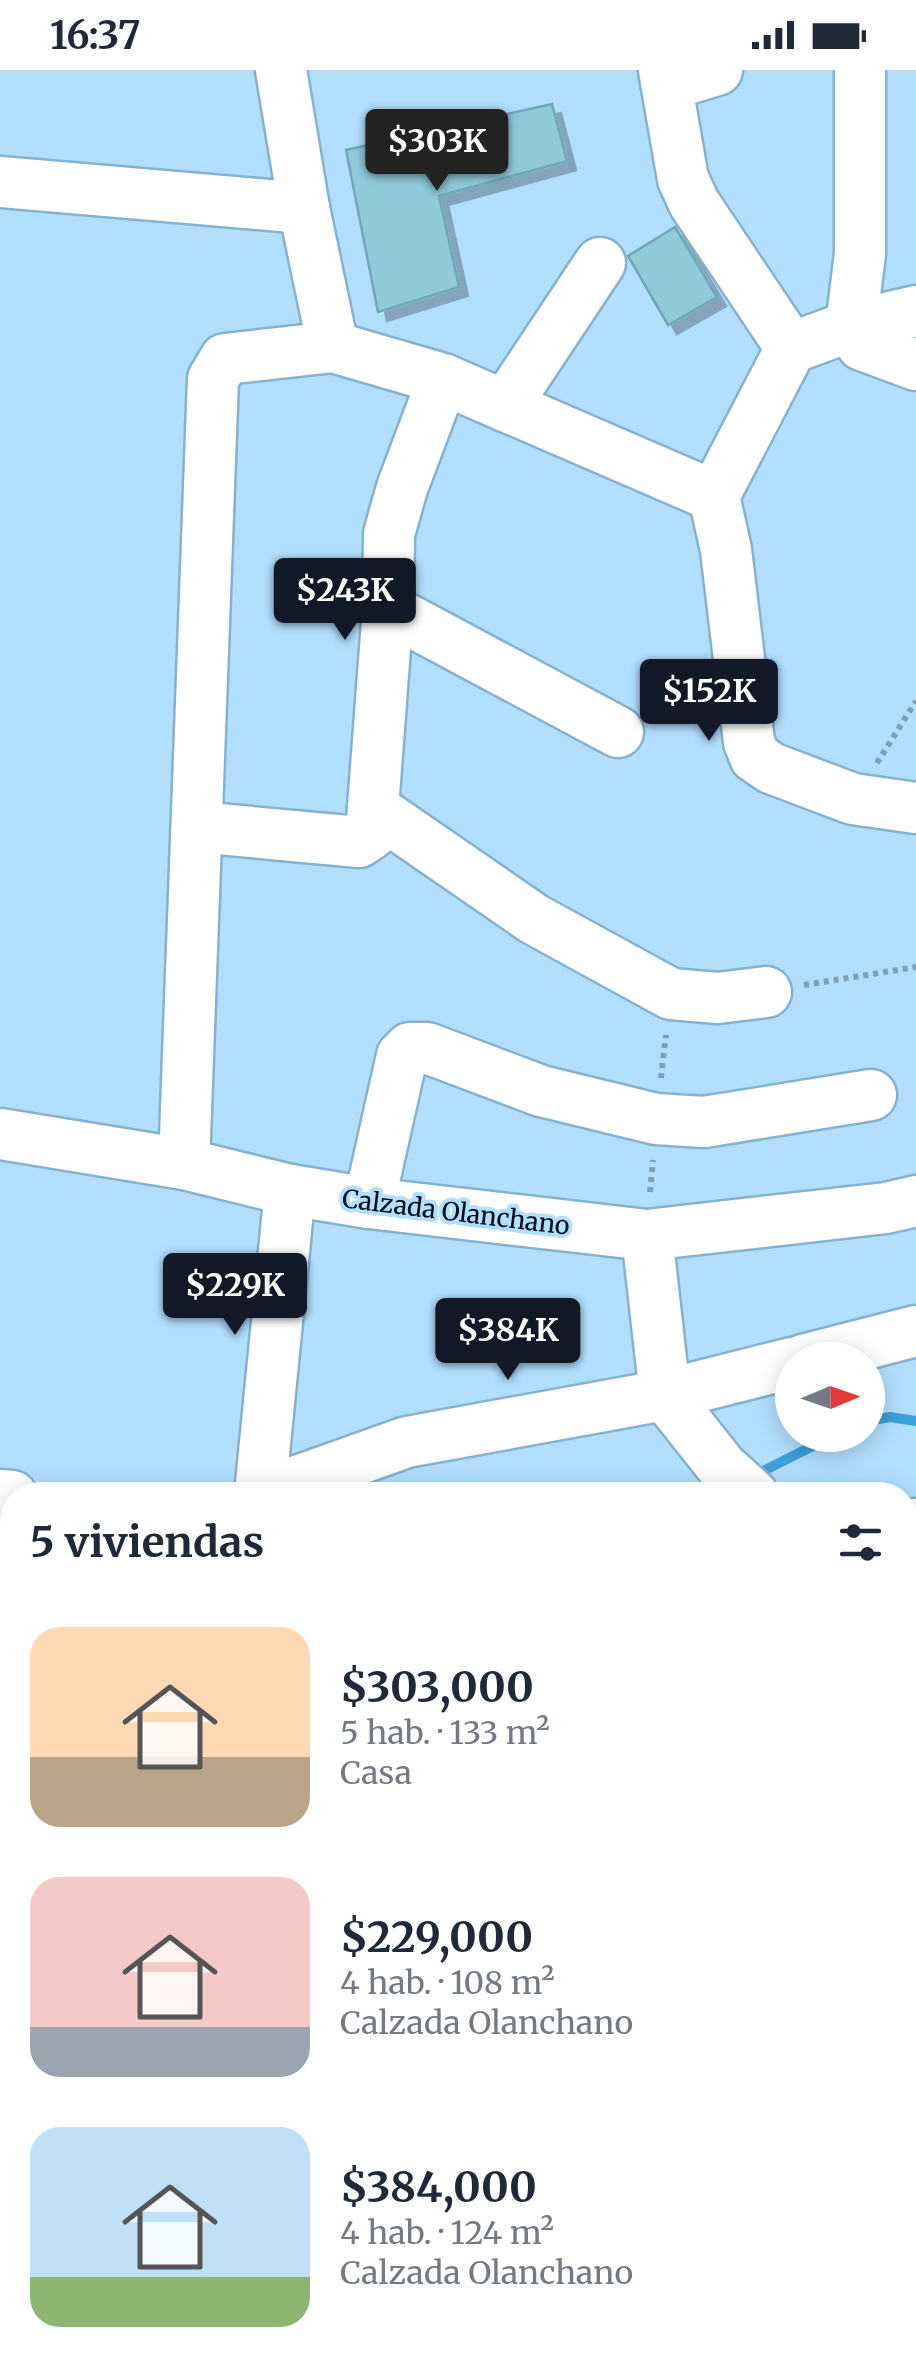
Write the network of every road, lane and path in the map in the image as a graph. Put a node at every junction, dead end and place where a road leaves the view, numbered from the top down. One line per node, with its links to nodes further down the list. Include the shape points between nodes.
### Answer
1 (280, 70): 6 (street)
2 (718, 70): 4 (street)
3 (860, 70): 9 (street, via 860,254)
4 (666, 78): 11 (street, via 694,203)
5 (0, 182): 6 (street)
6 (304, 208): 10 (street)
7 (600, 263): 14 (street)
8 (916, 311): 9 (street)
9 (851, 326): 11 (street); 12 (street, via 862,345)
10 (333, 347): 13 (street); 22 (street, via 226,359 213,379)
11 (791, 348): 15 (street)
12 (916, 365)
13 (443, 379): 14 (street); 16 (street, via 390,534)
14 (505, 406): 15 (street)
15 (714, 496): 19 (street, via 748,742 771,768)
16 (388, 609): 18 (street); 20 (street)
17 (916, 701): 19 (path)
18 (618, 732)
19 (852, 799): 21 (street)
20 (373, 808): 22 (street, via 371,834 360,842); 24 (street, via 534,918 670,994)
21 (916, 808)
22 (197, 827): 27 (street)
23 (916, 967): 24 (path)
24 (766, 992)
25 (871, 1095): 30 (street, via 704,1122 656,1119 410,1048 402,1056)
26 (0, 1134): 27 (street, Calzada Olanchano)
27 (184, 1164): 28 (street, Calzada Olanchano)
28 (290, 1190): 30 (street, Calzada Olanchano); 37 (street)
29 (916, 1201): 31 (street, Calzada Olanchano)
30 (368, 1204): 31 (street, Calzada Olanchano)
31 (647, 1235): 35 (street)
32 (916, 1332): 33 (street)
33 (876, 1342)
34 (775, 1367): 35 (street)
35 (665, 1395): 36 (street); 38 (street, via 406,1442)
36 (738, 1481)
37 (260, 1482)
38 (293, 1482)

